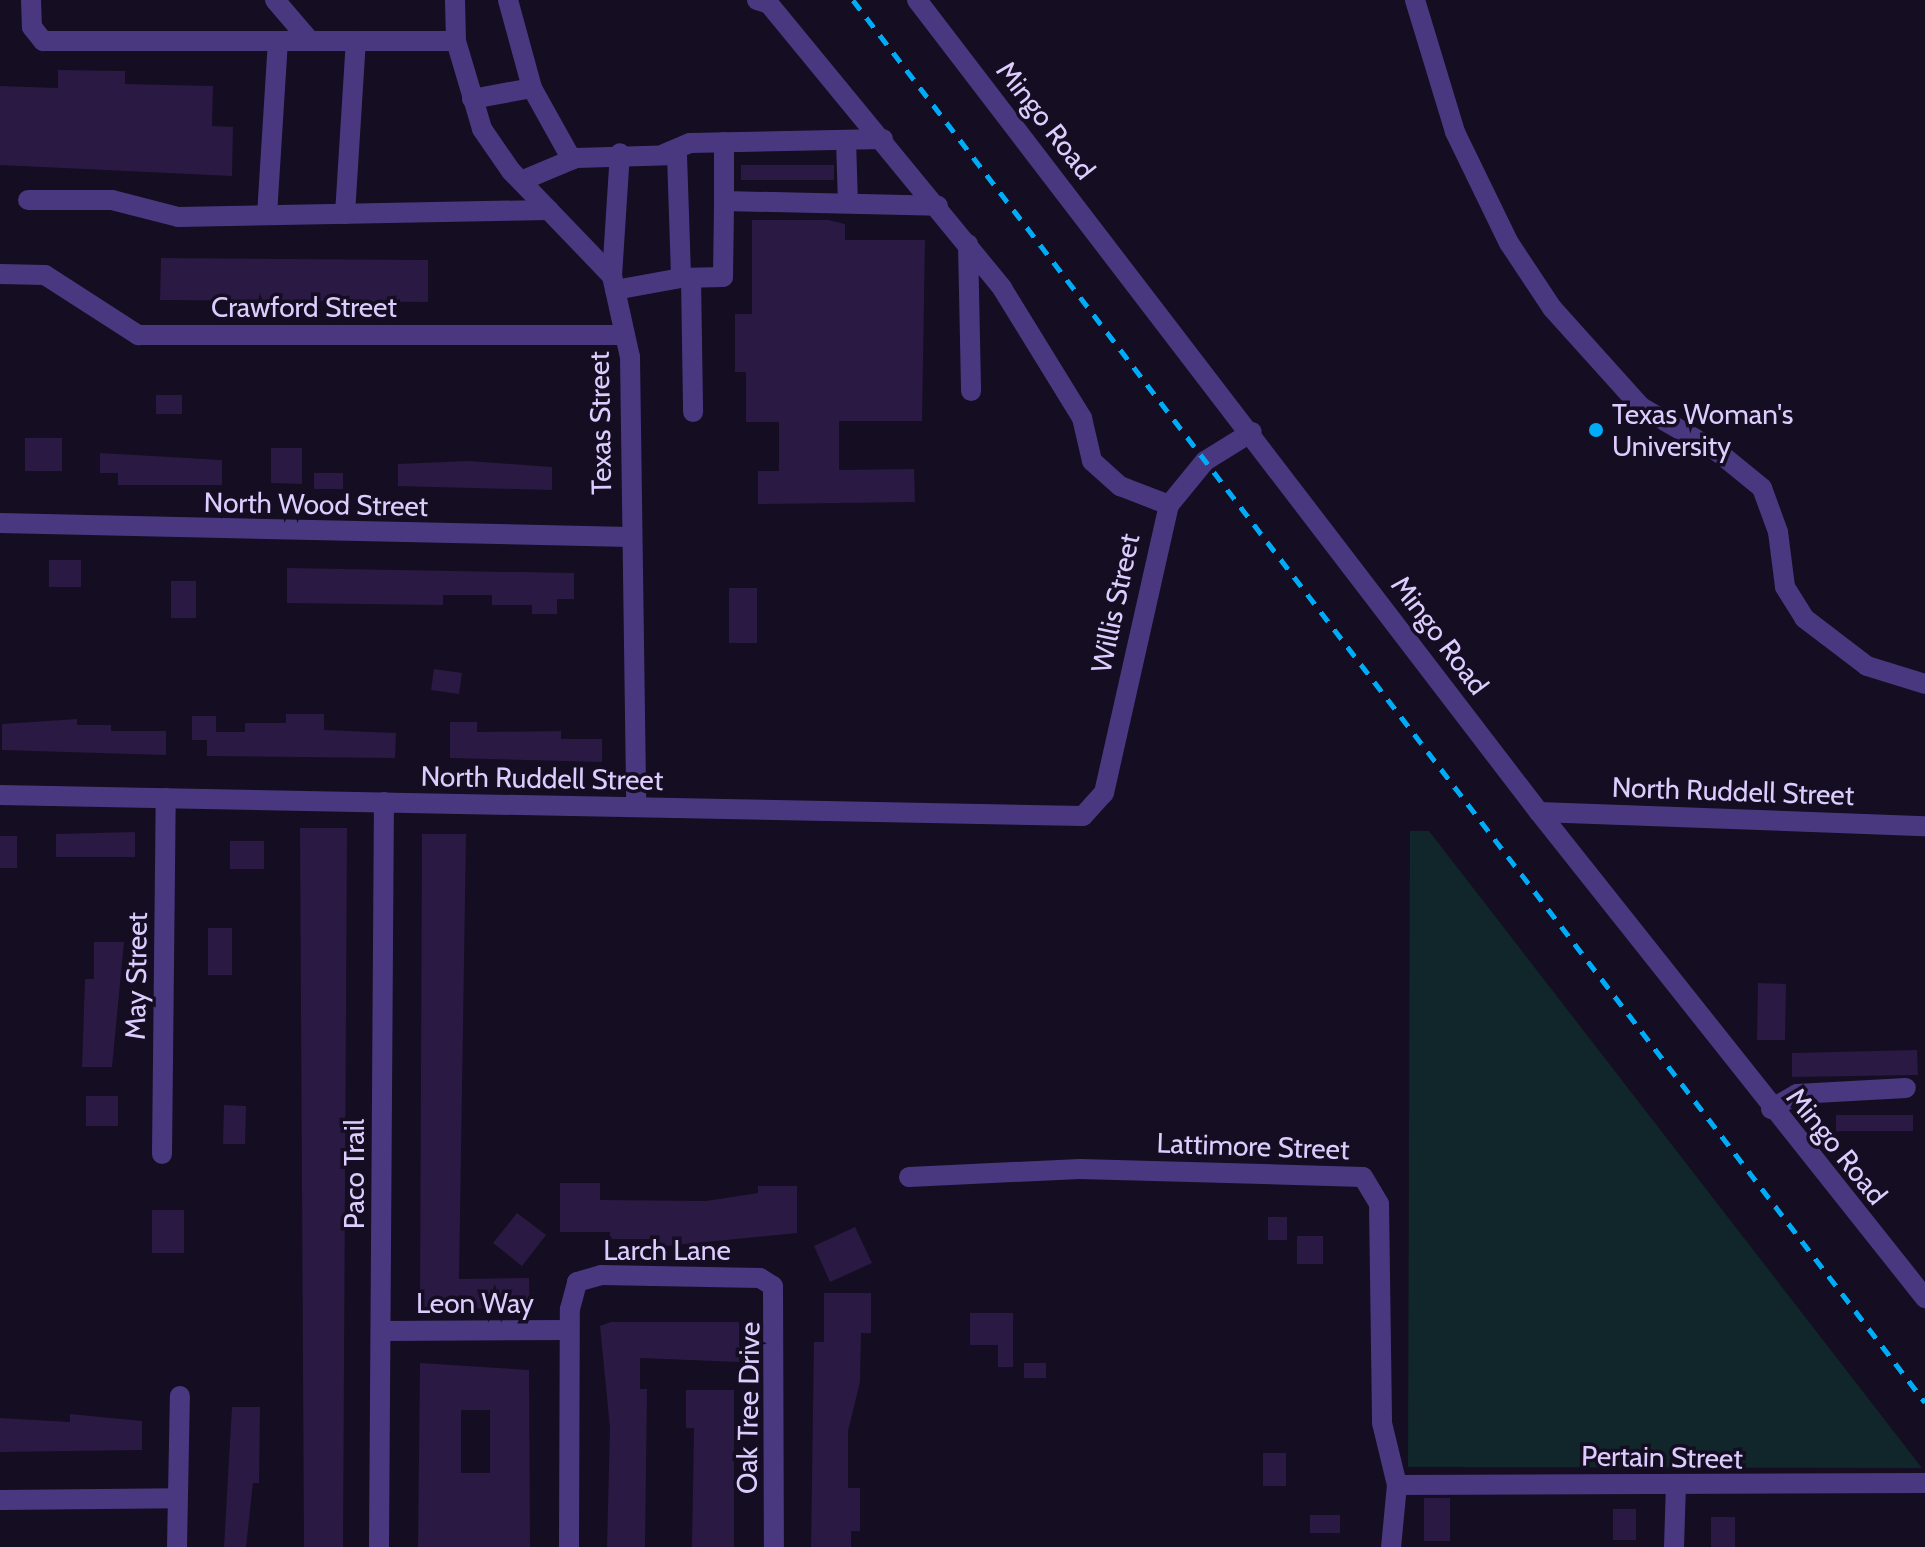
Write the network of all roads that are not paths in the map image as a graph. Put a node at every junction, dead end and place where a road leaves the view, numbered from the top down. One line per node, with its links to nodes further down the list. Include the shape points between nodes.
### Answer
1 (31, 0): 8 (street, via 32,27 43,41)
2 (275, 0): 9 (street)
3 (455, 0): 11 (street)
4 (508, 0): 12 (street)
5 (757, 0): 14 (street, via 769,4)
6 (917, 0): 35 (street, Mingo Road)
7 (1415, 0): 39 (street, via 1455,132 1509,243 1552,308 1641,407 1718,452 1762,488 1785,587 1804,618 1867,666)
8 (278, 41): 9 (street); 27 (street)
9 (310, 41): 10 (street)
10 (356, 41): 11 (street); 26 (street)
11 (456, 41): 13 (street)
12 (532, 88): 13 (street); 19 (street)
13 (472, 99): 20 (street, via 482,129)
14 (883, 139): 15 (street); 24 (street)
15 (846, 140): 16 (street); 23 (street)
16 (724, 142): 18 (street); 22 (street)
17 (620, 153): 18 (street); 19 (street); 31 (street)
18 (664, 154): 30 (street, via 677,155)
19 (572, 160): 20 (street)
20 (521, 181): 25 (street)
21 (28, 200): 27 (street, via 112,200 178,217)
22 (724, 201): 23 (street); 30 (street, via 723,277)
23 (848, 202): 24 (street)
24 (938, 206): 28 (street)
25 (549, 210): 26 (street); 31 (street)
26 (345, 214): 27 (street)
27 (267, 215)
28 (968, 244): 33 (street); 36 (street, via 1066,388 1092,461 1120,486)
29 (0, 274): 32 (street, Crawford Street, via 45,275 138,335)
30 (686, 278): 31 (street); 34 (street)
31 (614, 283): 32 (street, Texas Street)
32 (625, 335): 38 (street, Texas Street)
33 (971, 391)
34 (693, 412)
35 (1252, 432): 36 (street, Willis Street, via 1205,461); 44 (street, Mingo Road)
36 (1169, 505): 45 (street, Willis Street, via 1104,793)
37 (0, 523): 38 (street, North Wood Street)
38 (630, 537): 43 (street, Texas Street)
39 (1925, 684)
40 (0, 795): 41 (street, North Ruddell Street)
41 (166, 798): 42 (street, North Ruddell Street); 49 (street, May Street)
42 (384, 802): 43 (street, North Ruddell Street); 54 (street, Paco Trail)
43 (636, 805): 45 (street, North Ruddell Street)
44 (1539, 812): 46 (street, North Ruddell Street); 48 (street, Mingo Road)
45 (1083, 816)
46 (1925, 826)
47 (1906, 1088): 48 (street, via 1797,1094)
48 (1771, 1109): 52 (street, Mingo Road)
49 (162, 1154)
50 (909, 1177): 57 (street, Lattimore Street, via 1080,1169 1363,1177 1379,1204 1382,1423)
51 (760, 1278): 53 (street, Larch Lane, via 601,1275 577,1282); 64 (street, Oak Tree Drive, via 773,1286 777,1307)
52 (1925, 1298)
53 (569, 1330): 54 (street, Leon Way); 63 (street)
54 (381, 1331): 62 (street, Paco Trail)
55 (180, 1396): 59 (street)
56 (1925, 1483): 58 (street, Pertain Street)
57 (1397, 1485): 58 (street, Pertain Street); 65 (street, Lattimore Street)
58 (1676, 1485): 66 (street)
59 (177, 1498): 60 (street); 61 (street)
60 (0, 1500)
61 (177, 1547)
62 (379, 1547)
63 (569, 1547)
64 (774, 1547)
65 (1391, 1547)
66 (1674, 1547)

